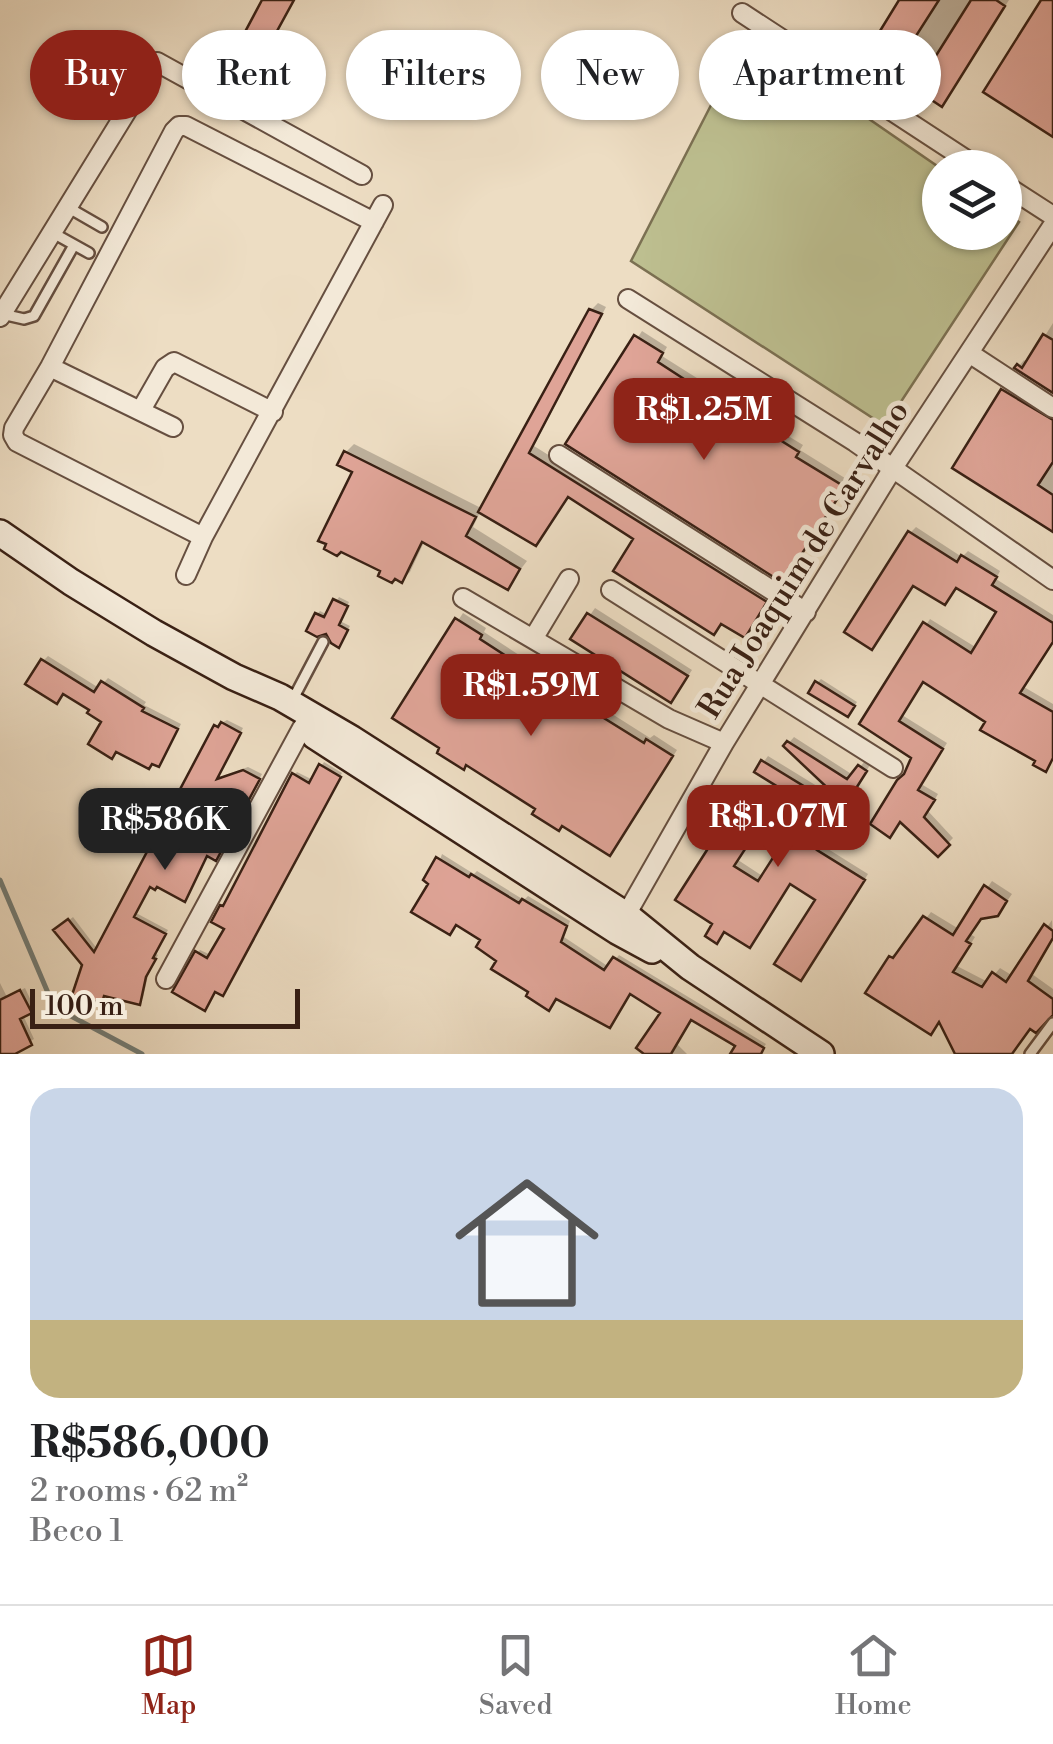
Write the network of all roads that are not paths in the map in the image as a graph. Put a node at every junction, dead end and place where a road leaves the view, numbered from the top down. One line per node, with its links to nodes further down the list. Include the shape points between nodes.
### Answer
1 (742, 12): 2 (street)
2 (951, 150)
3 (362, 175): 5 (street, via 157,62)
4 (1022, 196): 6 (street)
5 (69, 208): 8 (lane); 9 (street)
6 (1053, 216)
7 (1053, 226): 10 (street, Rua Joaquim de Carvalho)
8 (110, 232): 11 (street); 18 (street, via 182,126 379,214)
9 (54, 233): 11 (lane); 13 (street)
10 (1046, 250): 14 (street, Rua Joaquim de Carvalho)
11 (89, 253): 13 (lane, via 34,316); 15 (street)
12 (628, 299): 21 (street)
13 (1, 315)
14 (969, 353): 16 (street); 21 (street, Rua Joaquim de Carvalho)
15 (50, 368): 17 (street); 23 (street, via 14,428 17,442)
16 (1053, 408)
17 (141, 410): 18 (street, via 174,362); 19 (street)
18 (272, 412): 23 (street)
19 (173, 427)
20 (559, 455): 29 (street)
21 (893, 468): 26 (street); 29 (street, Rua Joaquim de Carvalho)
22 (0, 533): 32 (main road)
23 (203, 538): 24 (street)
24 (186, 575)
25 (569, 579): 30 (street)
26 (1053, 580)
27 (611, 590): 33 (street)
28 (464, 598): 30 (street)
29 (806, 612): 33 (street, Rua Joaquim de Carvalho)
30 (534, 639): 36 (street, via 669,719)
31 (324, 642): 34 (lane)
32 (234, 677): 34 (main road); 35 (main road)
33 (760, 687): 36 (street, Rua Joaquim de Carvalho); 37 (street)
34 (290, 703): 38 (main road)
35 (302, 728): 38 (main road); 39 (street)
36 (724, 743): 38 (street, Rua Joaquim de Carvalho)
37 (893, 768)
38 (622, 923): 41 (main road)
39 (166, 979)
40 (1053, 1023): 42 (lane)
41 (821, 1054)
42 (1030, 1054)

